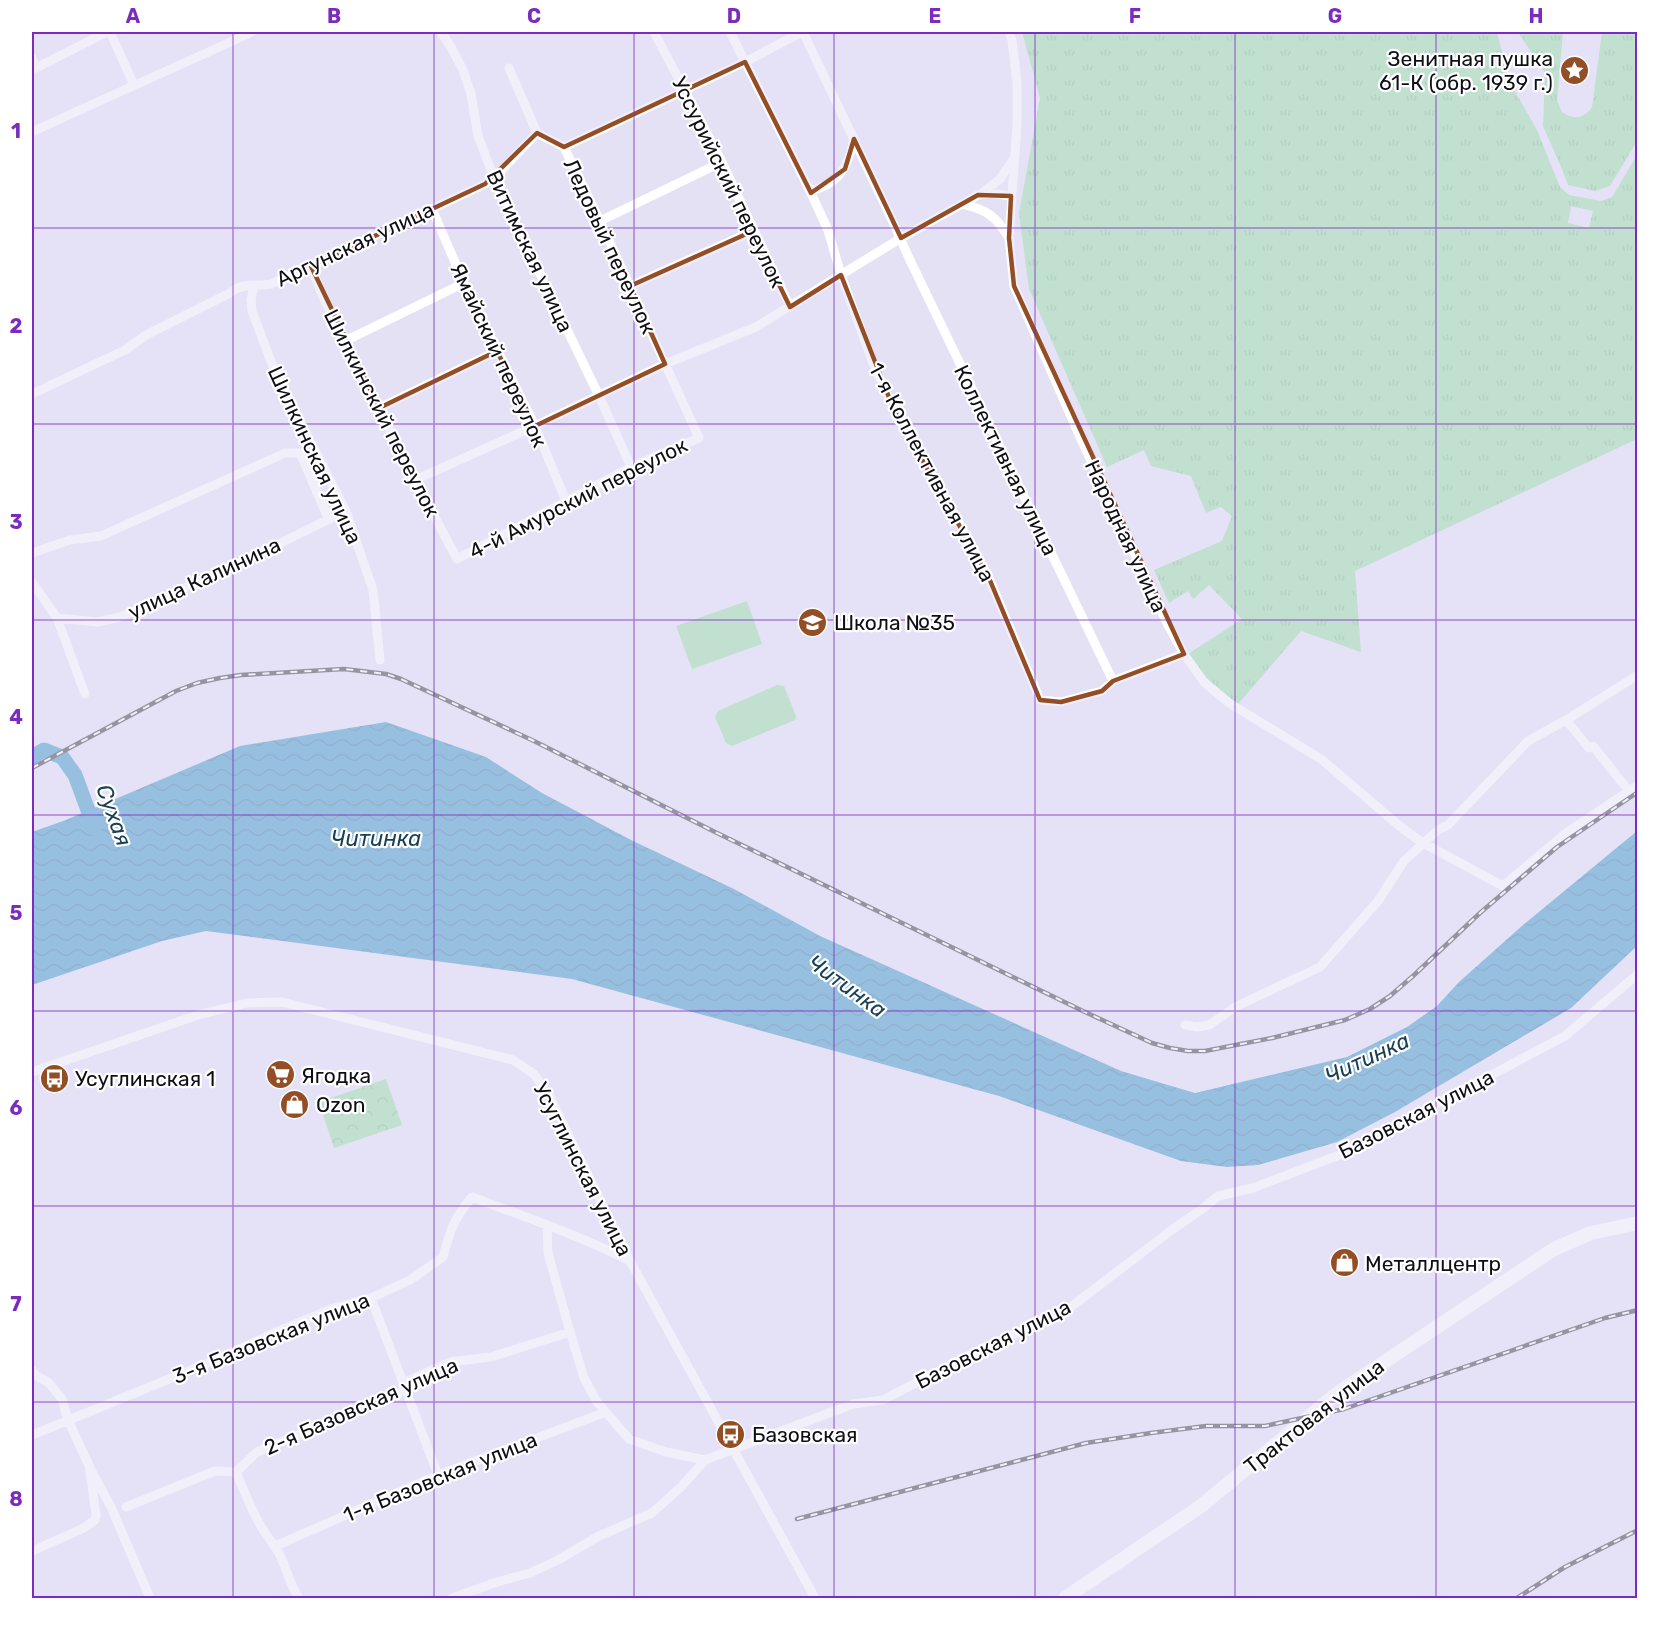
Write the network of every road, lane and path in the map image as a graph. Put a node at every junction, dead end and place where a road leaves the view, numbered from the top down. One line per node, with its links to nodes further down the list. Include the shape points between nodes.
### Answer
1 (109, 32): 11 (street); 12 (street)
2 (252, 32): 12 (street)
3 (441, 32): 20 (street, Витимская улица, via 463,70 478,136)
4 (654, 32): 13 (street, Уссурийский переулок)
5 (730, 32): 9 (street, 1-я Коллективная улица)
6 (803, 32): 9 (street); 16 (street, Коллективная улица)
7 (1010, 32): 18 (street, Народная улица, via 1017,82)
8 (32, 58): 11 (street)
9 (745, 62): 13 (street); 21 (street, 1-я Коллективная улица)
10 (509, 68): 15 (street)
11 (34, 69)
12 (134, 85): 14 (street)
13 (685, 91): 17 (street); 19 (street, Уссурийский переулок)
14 (32, 132)
15 (537, 133): 17 (street, Ледовый переулок); 20 (street, Аргунская улица)
16 (854, 139): 21 (street, via 845,169 819,189); 28 (street, Коллективная улица)
17 (564, 147): 26 (street, Ледовый переулок)
18 (1016, 155): 22 (street, via 1000,179); 23 (street, Народная улица)
19 (722, 162): 26 (street); 27 (street, Уссурийский переулок)
20 (494, 178): 25 (street, Аргунская улица); 40 (street, Витимская улица)
21 (810, 190): 31 (street, 1-я Коллективная улица, via 828,230)
22 (978, 195): 23 (street); 24 (street)
23 (1011, 196): 29 (street, Народная улица)
24 (962, 204): 28 (street); 29 (street, via 990,214)
25 (432, 209): 30 (street, Аргунская улица); 32 (street, Ямайский переулок)
26 (600, 221): 34 (street, Ледовый переулок)
27 (753, 231): 34 (street); 35 (street, Уссурийский переулок)
28 (901, 238): 31 (street); 56 (street, Коллективная улица)
29 (1009, 238): 53 (street, Народная улица, via 1014,286 1079,435)
30 (311, 266): 33 (street, Аргунская улица, via 271,284); 36 (street, Шилкинский переулок)
31 (841, 274): 35 (street); 56 (street, 1-я Коллективная улица, via 894,410 989,578 1040,700 1061,702 1102,691)
32 (464, 283): 36 (street); 37 (street, Ямайский переулок)
33 (254, 286): 39 (street, Аргунская улица, via 238,287 125,350); 47 (street, Шилкинская улица, via 252,311 274,372)
34 (630, 286): 38 (street, Ледовый переулок)
35 (790, 307): 38 (street, Уссурийский переулок, via 756,327)
36 (345, 341): 41 (street, Шилкинский переулок)
37 (497, 351): 41 (street); 42 (street, Ямайский переулок)
38 (665, 364): 40 (street); 43 (street, Ледовый переулок)
39 (32, 394)
40 (599, 396): 42 (street); 44 (street, Витимская улица)
41 (379, 408): 45 (street, Шилкинский переулок)
42 (535, 426): 45 (street); 46 (street, Ямайский переулок)
43 (699, 438): 44 (street, 4-й Амурский переулок)
44 (631, 466): 46 (street, 4-й Амурский переулок)
45 (415, 480): 50 (street, Шилкинский переулок)
46 (566, 501): 50 (street, 4-й Амурский переулок)
47 (346, 511): 48 (street, улица Калинина); 54 (street, Шилкинская улица, via 373,590)
48 (329, 520): 49 (street, via 300,453 285,453 101,536 70,540); 52 (street, улица Калинина, via 120,617 98,622)
49 (32, 553)
50 (457, 559)
51 (32, 582): 52 (street)
52 (57, 618): 57 (street)
53 (1184, 654): 56 (street); 61 (street, Народная улица, via 1204,682 1229,703 1321,759)
54 (380, 660)
55 (1638, 675): 58 (street)
56 (1113, 681)
57 (85, 694)
58 (1566, 720): 60 (street); 61 (street, via 1528,741 1448,825)
59 (1638, 785): 60 (street)
60 (1629, 791): 61 (street, Народная улица, via 1566,833 1503,886)
61 (1423, 843): 63 (street, via 1404,861 1378,902 1320,967 1237,1006 1209,1025)
62 (1638, 974): 75 (street, Базовская улица, via 1565,1036 1342,1154 1253,1188 1218,1196 1063,1313 983,1348 883,1400 853,1404)
63 (1185, 1025)
64 (32, 1072): 67 (street, Усуглинская улица, via 198,1015 247,1003 282,1002 513,1060 534,1074 550,1097)
65 (1638, 1223): 87 (main road, Трактовая улица, via 1591,1233 1554,1249 1339,1392 1201,1506)
66 (547, 1225): 67 (street); 68 (street, 3-я Базовская улица, via 472,1197 459,1212 443,1257 410,1280); 69 (street, via 548,1253)
67 (630, 1261): 75 (street, Усуглинская улица)
68 (371, 1298): 71 (street); 73 (street, 3-я Базовская улица, via 334,1308)
69 (570, 1332): 71 (street, 2-я Базовская улица, via 491,1357 450,1362 407,1381); 72 (street, via 584,1378)
70 (32, 1370): 73 (street, via 62,1399)
71 (404, 1386): 78 (street, 2-я Базовская улица, via 401,1392 257,1452); 79 (street)
72 (606, 1412): 76 (street, via 629,1439); 79 (street, 1-я Базовская улица)
73 (68, 1420): 74 (street, 3-я Базовская улица); 77 (street)
74 (32, 1435)
75 (733, 1449): 76 (street, Базовская улица); 86 (street, Усуглинская улица)
76 (705, 1460): 85 (street, Базовская улица, via 652,1513 530,1573)
77 (90, 1466): 82 (street, via 95,1520); 83 (street)
78 (236, 1472): 80 (street, via 215,1471); 81 (street, via 262,1529)
79 (438, 1475): 81 (street, 1-я Базовская улица)
80 (126, 1507)
81 (275, 1546): 84 (street)
82 (32, 1551)
83 (150, 1599)
84 (299, 1599)
85 (452, 1599)
86 (815, 1599)
87 (1065, 1599)

